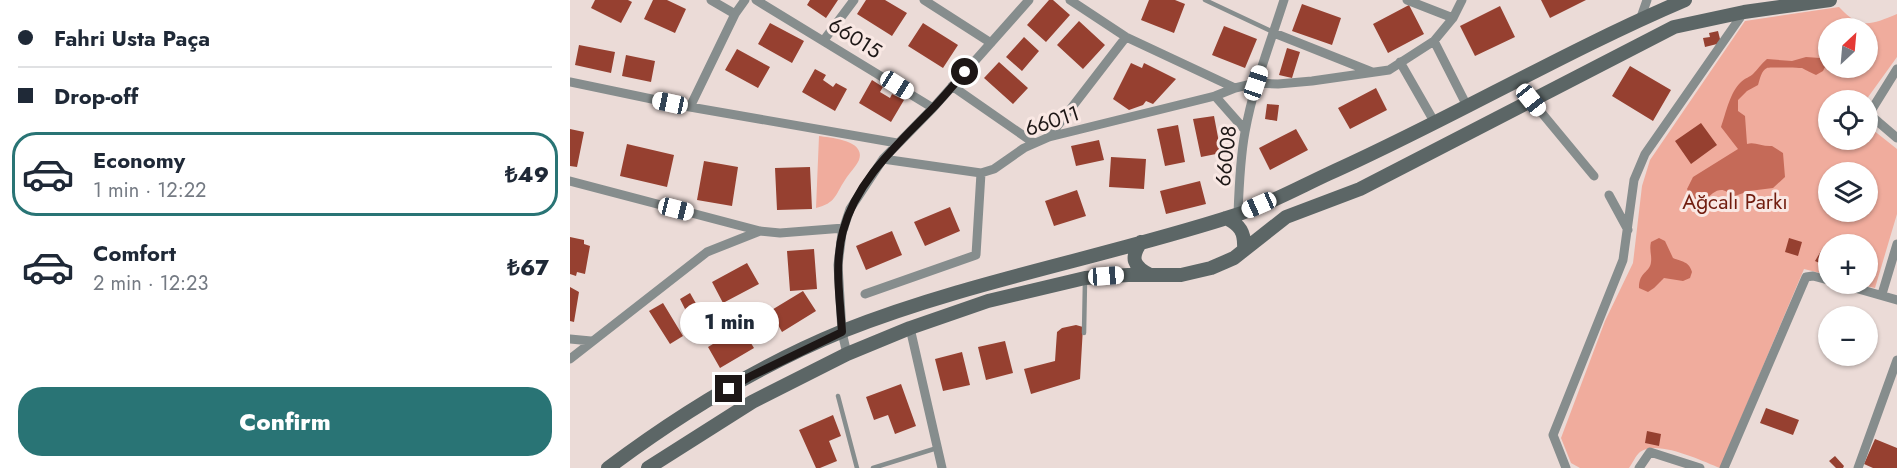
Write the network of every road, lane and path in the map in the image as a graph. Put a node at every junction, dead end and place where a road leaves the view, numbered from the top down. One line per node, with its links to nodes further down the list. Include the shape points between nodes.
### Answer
1 (711, 0): 16 (street)
2 (745, 0): 16 (street)
3 (756, 0): 21 (street, 66015)
4 (854, 0): 21 (street)
5 (924, 0): 23 (street)
6 (1029, 0): 23 (street)
7 (1070, 0): 20 (street)
8 (1205, 0): 19 (lane)
9 (1284, 0): 19 (street, 66008)
10 (1407, 0): 17 (street)
11 (1462, 0): 17 (street, 66011)
12 (1647, 0): 18 (street)
13 (1685, 0): 18 (main road)
14 (1830, 0): 15 (main road)
15 (1744, 12): 32 (main road, via 1674,27); 49 (street, via 1645,154 1634,180)
16 (735, 14): 34 (street)
17 (1453, 18): 22 (street, 66011)
18 (1640, 20): 33 (main road)
19 (1274, 33): 26 (street); 28 (street, 66008)
20 (1126, 37): 30 (street); 38 (street)
21 (824, 40): 35 (street, 66015)
22 (1434, 40): 24 (street, 66011); 33 (street)
23 (991, 43): 29 (street)
24 (1400, 62): 26 (street, 66011, via 1389,70); 36 (street)
25 (1897, 69): 39 (street, via 1869,114)
26 (1372, 72): 28 (street, 66011, via 1312,81)
27 (570, 82): 34 (street)
28 (1256, 83): 30 (street, 66011); 37 (street, 66008)
29 (952, 87): 35 (street); 41 (street)
30 (1234, 88): 31 (street, 66011)
31 (1215, 96): 37 (street); 38 (street, 66011)
32 (1531, 100): 44 (street); 53 (main road, via 1360,189 1286,217)
33 (1467, 106): 36 (main road)
34 (690, 107): 40 (street)
35 (933, 108): 40 (street)
36 (1435, 123): 47 (main road)
37 (1245, 130): 47 (street, 66008)
38 (1048, 137): 41 (street, 66011)
39 (1897, 138)
40 (897, 143): 42 (street)
41 (1034, 143): 43 (street, 66011)
42 (883, 159): 43 (street); 48 (street, via 850,208)
43 (981, 173): 58 (street, via 976,255)
44 (1594, 176)
45 (570, 181): 50 (street)
46 (1609, 195): 49 (street)
47 (1232, 216): 51 (main road); 53 (main road, via 1243,231)
48 (844, 228): 50 (street); 62 (street, via 838,265)
49 (1628, 230): 76 (street, via 1623,260 1553,435)
50 (760, 231): 65 (street, via 707,252)
51 (1141, 242): 54 (main road, via 1135,262); 62 (main road, via 915,306)
52 (1897, 244): 59 (street)
53 (1244, 249): 54 (main road, via 1211,268)
54 (1152, 276): 56 (main road)
55 (1818, 277): 79 (street, via 1806,277)
56 (1085, 278): 61 (main road, via 988,301); 63 (lane)
57 (1878, 293): 59 (street)
58 (866, 294)
59 (1882, 294): 60 (street)
60 (1897, 300)
61 (910, 327): 66 (main road); 70 (street)
62 (842, 332): 66 (street); 71 (main road, via 749,377 668,425)
63 (1084, 333)
64 (570, 339): 65 (street)
65 (591, 341): 67 (street)
66 (847, 354): 72 (main road, via 752,402)
67 (570, 359)
68 (1897, 360): 80 (street)
69 (838, 396): 73 (lane)
70 (937, 448): 74 (lane); 75 (street)
71 (608, 468)
72 (648, 468)
73 (857, 468)
74 (873, 468)
75 (942, 468)
76 (1566, 468)
77 (1639, 468): 78 (street, via 1650,452)
78 (1700, 468)
79 (1724, 468)
80 (1858, 468)

